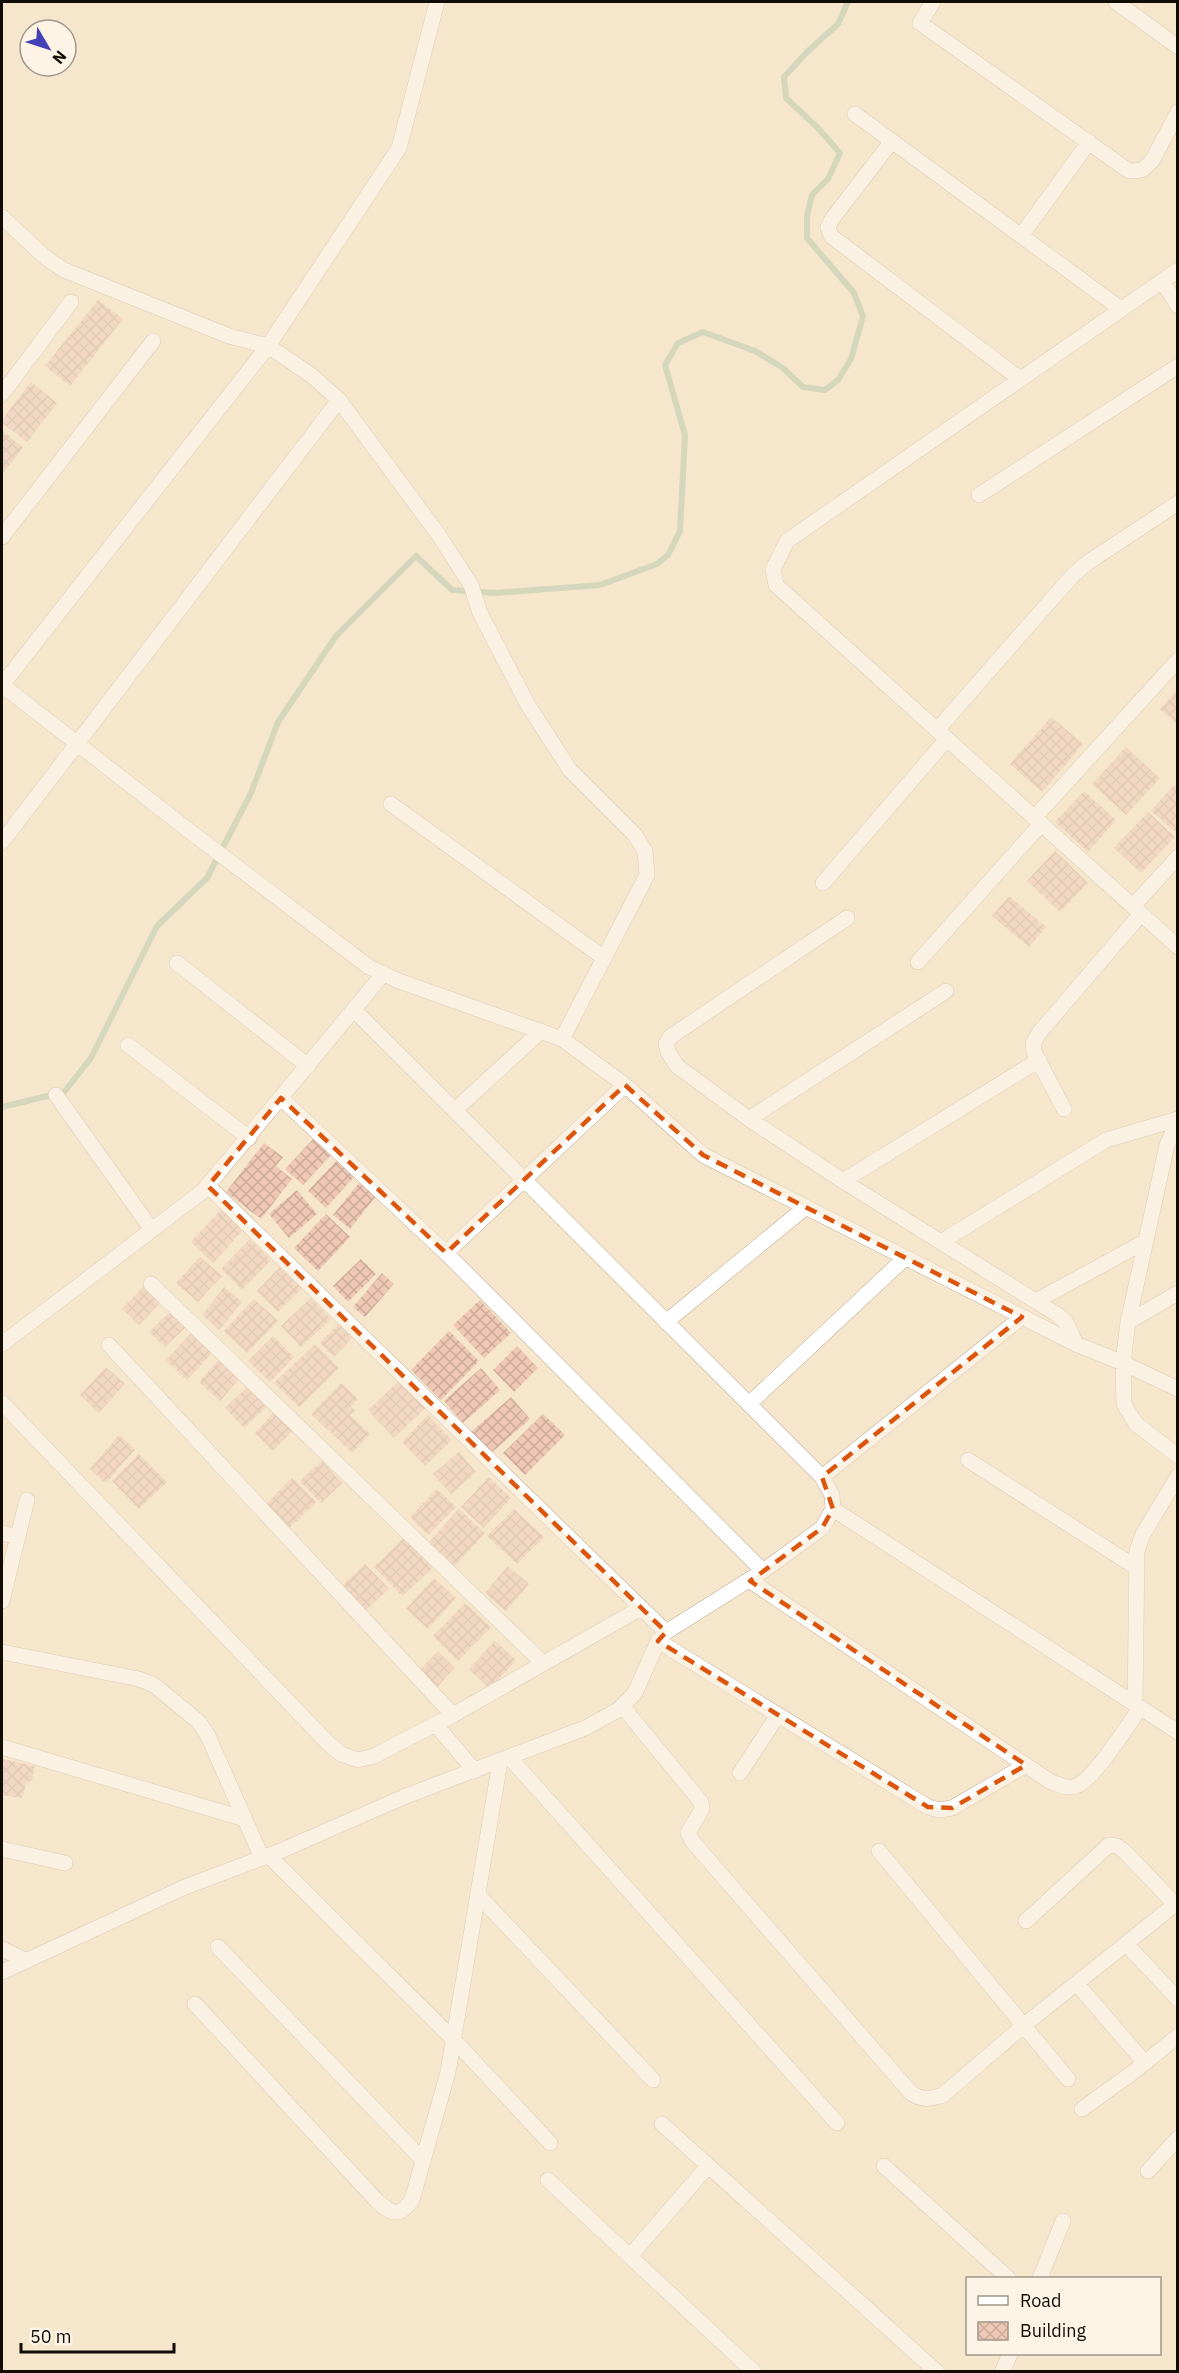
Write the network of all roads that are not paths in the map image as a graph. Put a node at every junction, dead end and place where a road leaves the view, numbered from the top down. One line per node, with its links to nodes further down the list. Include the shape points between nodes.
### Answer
1 (437, 2): 17 (street, via 399,148)
2 (933, 2): 8 (street, via 920,23)
3 (1116, 2): 4 (street)
4 (1178, 47)
5 (1178, 112): 8 (street, via 1152,160 1142,170 1129,171)
6 (855, 114): 7 (street)
7 (892, 141): 10 (street); 19 (street, via 832,219 828,227 831,236)
8 (1089, 142): 10 (street)
9 (2, 217): 17 (street, via 64,270 229,336)
10 (1021, 236): 15 (street)
11 (1178, 270): 12 (street)
12 (1162, 281): 14 (street); 15 (street)
13 (71, 302): 20 (street)
14 (1178, 306)
15 (1121, 309): 19 (street)
16 (153, 341): 24 (street)
17 (268, 346): 21 (street); 26 (street)
18 (1178, 366): 22 (street)
19 (1020, 379): 27 (street, via 787,541 773,569 776,585)
20 (2, 394)
21 (339, 400): 28 (street); 37 (street, via 471,585 480,613 528,705 570,770 635,835 645,851 647,875)
22 (979, 495)
23 (1178, 503): 27 (street, via 1073,575)
24 (2, 537)
25 (1178, 660): 30 (street)
26 (2, 685): 28 (street)
27 (942, 734): 30 (street); 33 (street)
28 (78, 744): 31 (street); 40 (street, via 369,967)
29 (391, 804): 37 (street)
30 (1038, 821): 34 (street); 38 (street)
31 (2, 842)
32 (1178, 857): 34 (street)
33 (823, 883)
34 (1137, 910): 36 (street); 46 (street, via 1039,1033 1033,1044)
35 (847, 918): 53 (street, via 670,1037 666,1044 677,1066)
36 (1178, 947)
37 (604, 958): 44 (street)
38 (918, 962)
39 (177, 963): 47 (street)
40 (384, 974): 42 (street); 43 (street)
41 (946, 991): 53 (street)
42 (354, 1010): 47 (street); 52 (street)
43 (541, 1031): 44 (street); 52 (street)
44 (562, 1039): 48 (street)
45 (128, 1045): 55 (street)
46 (1039, 1060): 51 (street); 57 (street)
47 (308, 1066): 50 (street)
48 (625, 1085): 56 (street); 59 (street, via 703,1155)
49 (56, 1095): 60 (street)
50 (281, 1098): 55 (street); 63 (street)
51 (1064, 1109)
52 (455, 1110): 56 (street)
53 (749, 1119): 57 (street)
54 (1178, 1120): 61 (street, via 1167,1145); 62 (street, via 1106,1140)
55 (249, 1138): 58 (street)
56 (524, 1179): 63 (street); 69 (street)
57 (843, 1181): 62 (street)
58 (208, 1186): 60 (street); 90 (street)
59 (806, 1207): 64 (street); 69 (street)
60 (152, 1230): 71 (street)
61 (1146, 1241): 67 (street); 70 (street)
62 (942, 1242): 67 (street)
63 (446, 1253): 87 (street)
64 (905, 1258): 68 (street); 77 (street)
65 (151, 1284): 93 (street)
66 (1178, 1293): 70 (street)
67 (1036, 1300): 72 (street, via 1066,1322)
68 (1022, 1317): 72 (street); 81 (street)
69 (666, 1322): 77 (street)
70 (1128, 1322): 74 (street)
71 (2, 1344)
72 (1076, 1344): 74 (street)
73 (109, 1346): 96 (street)
74 (1123, 1363): 75 (street); 78 (street, via 1124,1404 1136,1424)
75 (1178, 1389)
76 (2, 1402): 98 (street, via 341,1754 357,1760 374,1756)
77 (749, 1404): 81 (street)
78 (1178, 1456)
79 (968, 1460): 86 (street)
80 (1178, 1476): 86 (street, via 1143,1534)
81 (822, 1477): 83 (street, via 832,1495)
82 (27, 1500): 85 (street)
83 (833, 1509): 87 (street, via 822,1528); 95 (street)
84 (2, 1533): 85 (street)
85 (18, 1537): 89 (street)
86 (1137, 1568): 95 (street)
87 (763, 1571): 88 (street)
88 (749, 1580): 91 (street); 102 (street)
89 (2, 1600)
90 (641, 1608): 91 (street); 93 (street)
91 (662, 1637): 94 (street, via 635,1693); 97 (street)
92 (2, 1652): 105 (street, via 139,1679 165,1692 199,1722 208,1736)
93 (543, 1663): 96 (street)
94 (622, 1706): 101 (street, via 585,1728); 121 (street, via 701,1802 702,1809 688,1833 692,1840 911,2093 929,2100 943,2095)
95 (1137, 1707): 99 (street); 102 (street, via 1090,1776 1079,1785 1068,1788 1051,1782)
96 (453, 1715): 98 (street)
97 (778, 1715): 102 (street, via 928,1807 939,1810 952,1808); 104 (street)
98 (435, 1724): 103 (street)
99 (1178, 1732)
100 (2, 1748): 105 (street)
101 (505, 1760): 103 (street); 110 (street); 128 (street)
102 (1026, 1765)
103 (475, 1771): 108 (street, via 406,1796)
104 (740, 1773)
105 (245, 1820): 108 (street)
106 (2, 1849): 109 (street)
107 (879, 1851): 121 (street)
108 (265, 1857): 116 (street, via 185,1887); 123 (street)
109 (65, 1863)
110 (478, 1895): 123 (street); 126 (street)
111 (1176, 1903): 112 (street, via 1124,1851 1109,1845); 113 (street)
112 (1026, 1922)
113 (1126, 1944): 118 (street); 119 (street)
114 (218, 1947): 132 (street)
115 (2, 1949): 116 (street)
116 (25, 1960): 117 (street)
117 (2, 1972)
118 (1077, 1984): 121 (street); 124 (street)
119 (1178, 1999)
120 (195, 2004): 132 (street, via 387,2210 404,2210 412,2200)
121 (1023, 2026): 125 (street)
122 (1178, 2036): 124 (street)
123 (453, 2039): 131 (street); 132 (street, via 448,2072)
124 (1145, 2063): 127 (street)
125 (1068, 2079)
126 (653, 2080)
127 (1082, 2109)
128 (837, 2123)
129 (662, 2124): 133 (street)
130 (1178, 2138): 135 (street)
131 (550, 2143)
132 (423, 2160)
133 (708, 2166): 138 (street); 143 (street)
134 (884, 2166): 139 (street)
135 (1148, 2171)
136 (548, 2180): 138 (street)
137 (1063, 2221): 140 (street)
138 (630, 2256): 142 (street)
139 (1007, 2277)
140 (1040, 2277)
141 (1010, 2355): 144 (street)
142 (754, 2372)
143 (937, 2372)
144 (1002, 2372)

